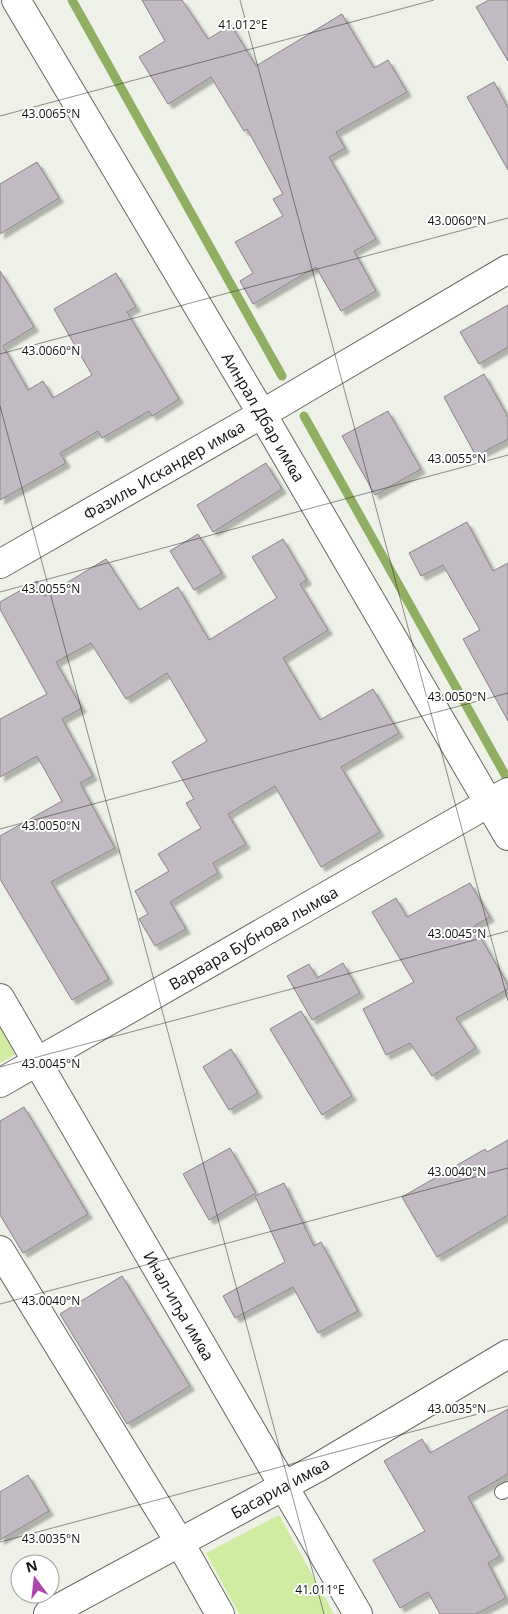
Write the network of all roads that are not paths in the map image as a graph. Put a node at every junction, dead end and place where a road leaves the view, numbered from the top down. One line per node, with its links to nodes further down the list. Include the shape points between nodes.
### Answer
1 (16, 0): 3 (street, Аинрал Дбар имҩа)
2 (508, 269): 3 (street, Фазиль Искандер имҩа)
3 (262, 414): 4 (street, Фазиль Искандер имҩа); 5 (street, Аинрал Дбар имҩа)
4 (0, 564)
5 (499, 797): 6 (street, Аинрал Дбар имҩа); 8 (street, Варвара Бубнова лымҩа)
6 (508, 836)
7 (0, 998): 8 (street, Инал-иҧа имҩа)
8 (36, 1063): 9 (street, Варвара Бубнова лымҩа); 12 (street, Инал-иҧа имҩа)
9 (0, 1083)
10 (0, 1250): 13 (street)
11 (508, 1354): 12 (street, Басариа имҩа)
12 (284, 1486): 13 (street, Басариа имҩа); 16 (street, Инал-иҧа имҩа)
13 (180, 1542): 14 (street, Басариа имҩа); 15 (street)
14 (48, 1614)
15 (220, 1614)
16 (358, 1614)

